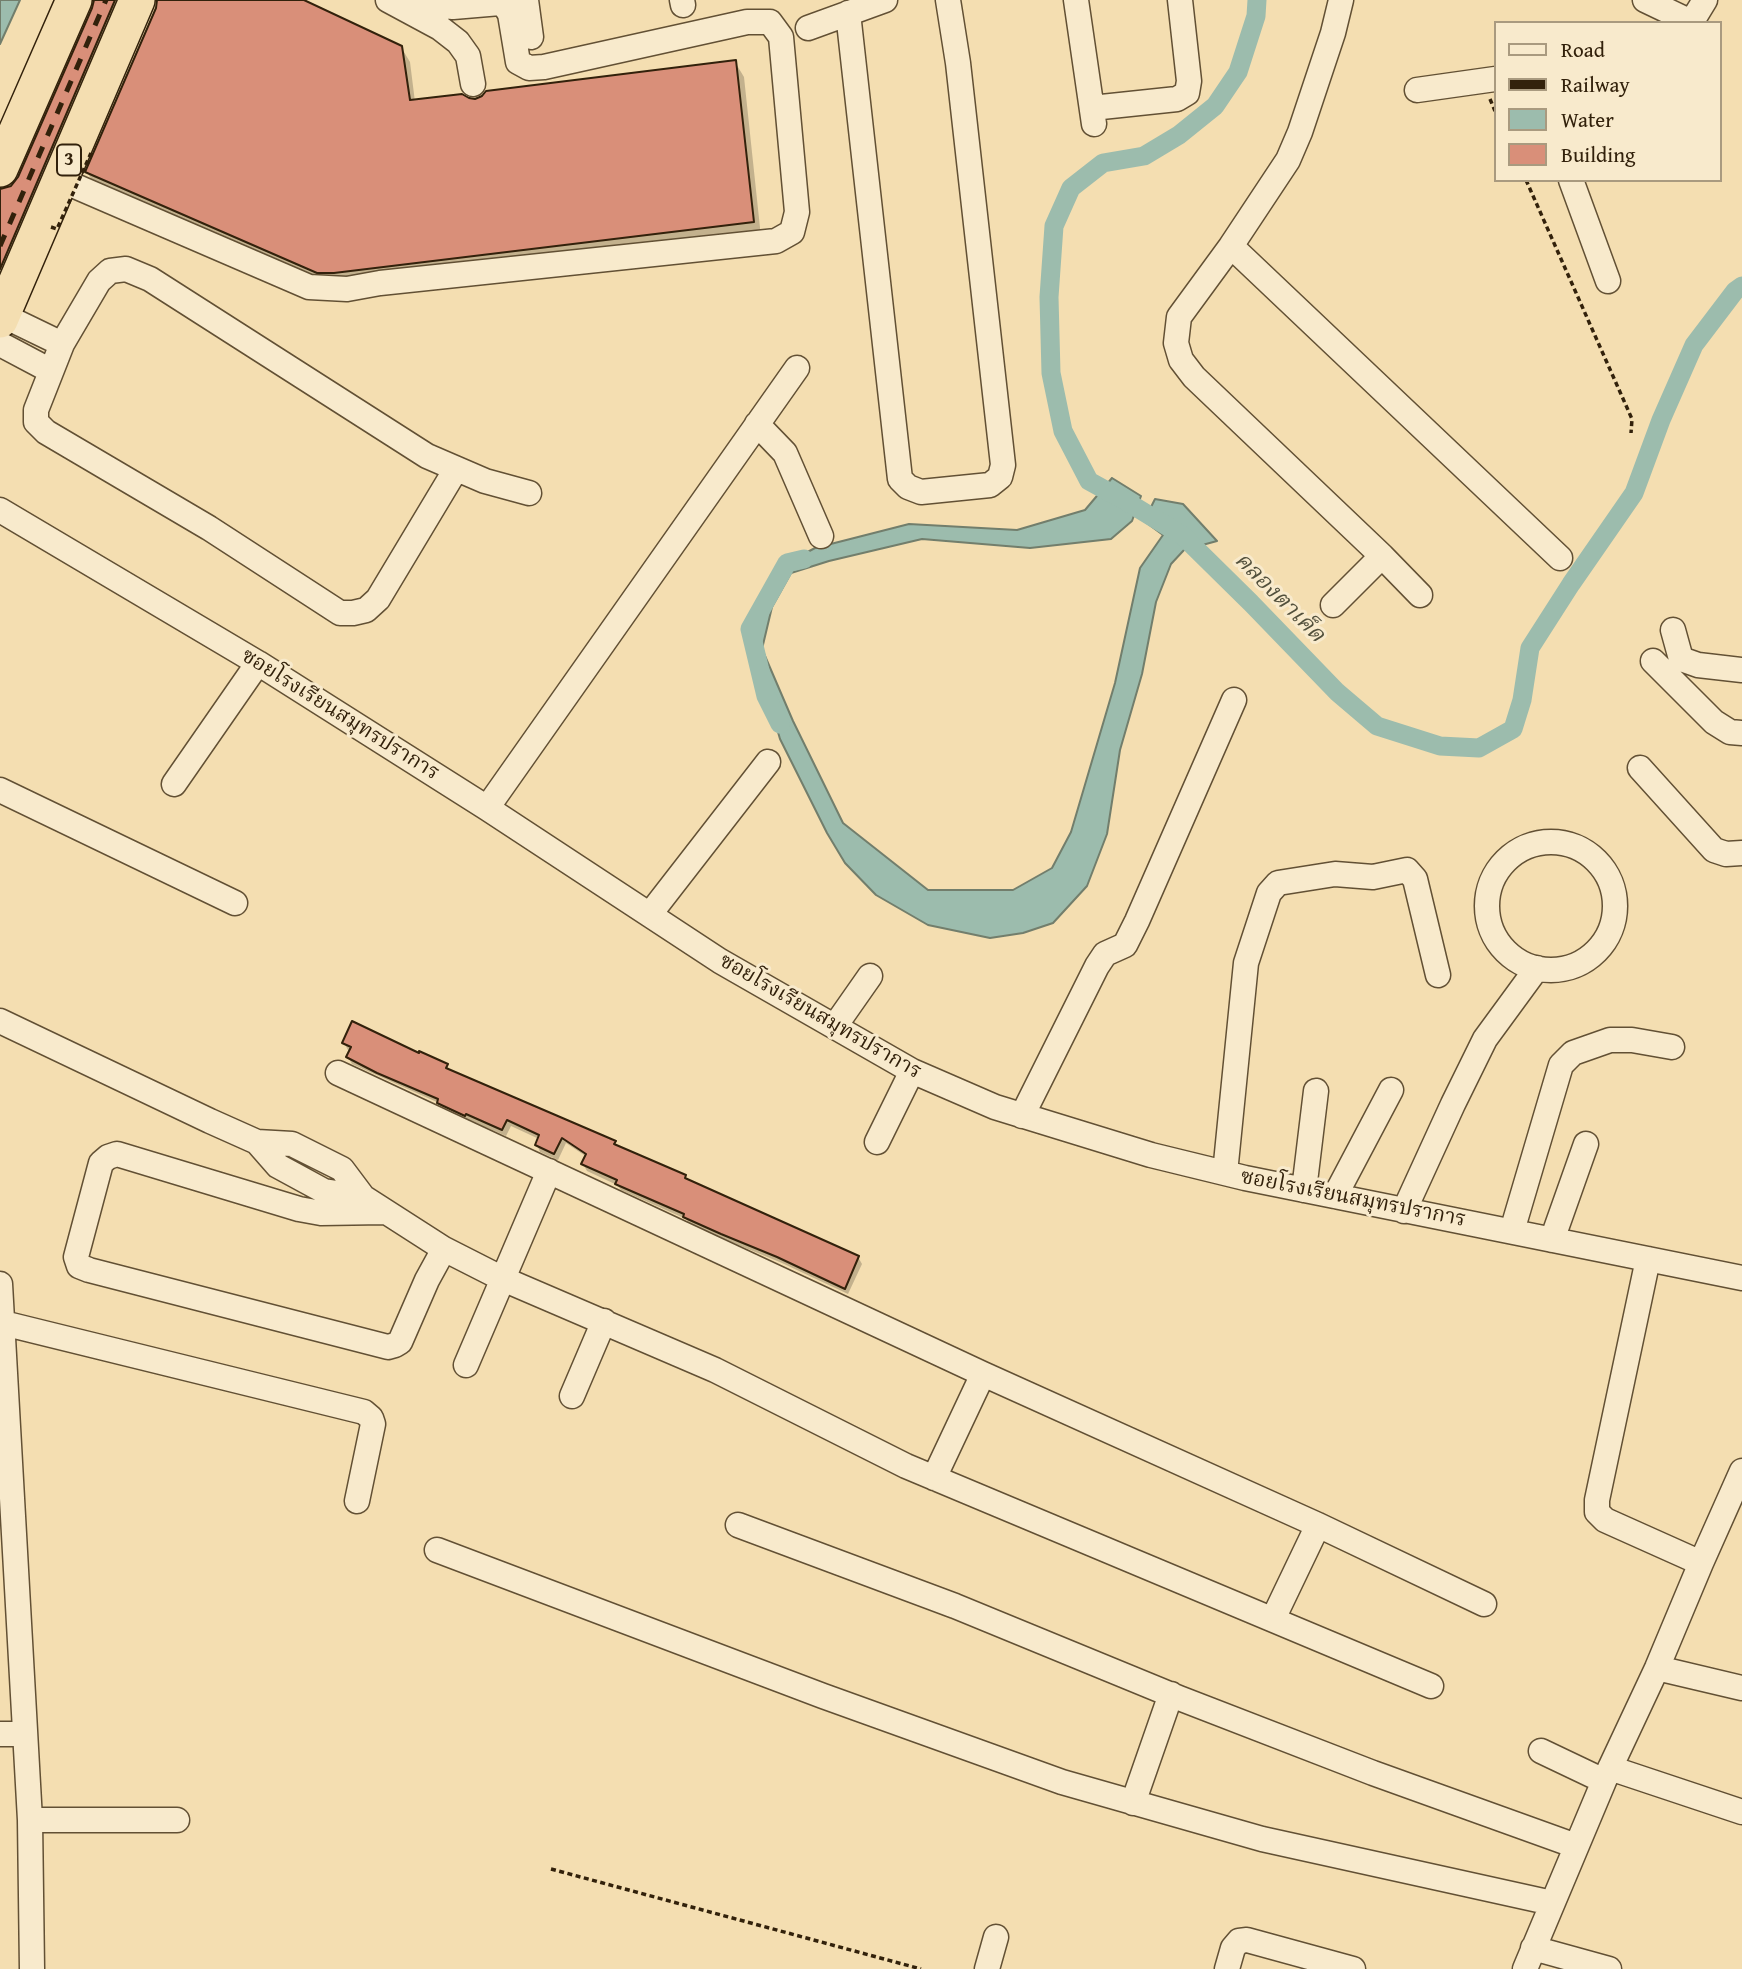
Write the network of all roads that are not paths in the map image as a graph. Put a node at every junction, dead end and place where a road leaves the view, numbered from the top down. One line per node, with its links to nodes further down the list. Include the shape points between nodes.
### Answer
1 (74, 0): 21 (highway)
2 (137, 0): 22 (highway, 3)
3 (388, 0): 19 (street, via 458,42 468,56)
4 (424, 0): 22 (street, via 453,7 505,6 518,62 529,68 747,22 770,22 781,37 797,212 792,232 776,241 347,289 309,287)
5 (526, 0): 17 (street)
6 (885, 0): 13 (street)
7 (948, 0): 13 (street, via 1003,465 990,485 921,492 900,479)
8 (1076, 0): 9 (street, via 1093,117 1177,99 1186,93 1189,81)
9 (1180, 0)
10 (1341, 0): 24 (street, via 1288,160)
11 (1645, 0): 14 (street)
12 (1704, 0): 15 (street)
13 (848, 13): 16 (street)
14 (1689, 21)
15 (1692, 21)
16 (808, 28)
17 (531, 37)
18 (1494, 79): 20 (street)
19 (473, 84)
20 (1417, 90)
21 (0, 169)
22 (61, 180): 26 (highway, 3)
23 (1572, 182): 25 (street)
24 (1231, 246): 35 (street, via 1179,317 1176,343 1181,360); 36 (street)
25 (1608, 282)
26 (1, 326): 27 (street); 29 (street)
27 (62, 344): 29 (street); 31 (street, via 99,281 110,271 126,269 150,279 427,456)
28 (797, 368): 30 (street)
29 (51, 371): 31 (street, via 36,410 36,422 46,432 209,528 340,613 366,610 378,599)
30 (758, 424): 34 (street, via 785,453); 49 (street)
31 (456, 469): 32 (street)
32 (528, 493)
33 (0, 510): 41 (street, ซอยโรงเรียนสมุทรปราการ)
34 (821, 536)
35 (1382, 556): 37 (street); 38 (street)
36 (1560, 558)
37 (1420, 595)
38 (1333, 606)
39 (1673, 630): 42 (street, via 1681,659)
40 (1653, 661): 44 (street, via 1714,722)
41 (258, 663): 47 (street); 49 (street, ซอยโรงเรียนสมุทรปราการ)
42 (1742, 670)
43 (1234, 700): 63 (street, via 1125,945 1105,954 1097,966)
44 (1742, 733)
45 (768, 762): 52 (street)
46 (1640, 768): 50 (street, via 1714,850)
47 (174, 784)
48 (0, 790): 51 (street)
49 (487, 808): 52 (street, ซอยโรงเรียนสมุทรปราการ)
50 (1742, 853)
51 (235, 903)
52 (650, 915): 57 (street, ซอยโรงเรียนสมุทรปราการ)
53 (1537, 968): 53 (street, via 1569,968 1591,958 1607,940 1615,918 1615,894 1606,872 1590,855 1569,844 1545,842 1522,849 1503,863 1490,883 1486,907 1491,930 1504,950); 70 (street, via 1485,1039)
54 (1438, 975): 67 (street, via 1415,879 1407,870 1373,877 1335,874 1278,883 1269,893 1246,963)
55 (870, 976): 57 (street)
56 (0, 1021): 71 (street, via 257,1142 278,1166 324,1191 363,1197)
57 (835, 1026): 59 (street, ซอยโรงเรียนสมุทรปราการ)
58 (1672, 1048): 72 (street, via 1610,1040 1573,1053 1561,1065)
59 (912, 1072): 63 (street, ซอยโรงเรียนสมุทรปราการ); 64 (street)
60 (338, 1073): 66 (street)
61 (1391, 1090): 69 (street)
62 (1316, 1091): 68 (street)
63 (1022, 1116): 67 (street, ซอยโรงเรียนสมุทรปราการ)
64 (877, 1142)
65 (1586, 1144): 73 (street)
66 (549, 1171): 77 (street); 82 (street)
67 (1225, 1173): 68 (street, ซอยโรงเรียนสมุทรปราการ)
68 (1304, 1190): 69 (street, ซอยโรงเรียนสมุทรปราการ)
69 (1335, 1196): 70 (street, ซอยโรงเรียนสมุทรปราการ)
70 (1404, 1211): 72 (street, ซอยโรงเรียนสมุทรปราการ)
71 (384, 1212): 74 (street); 74 (street, via 299,1209 117,1154 101,1163 76,1257 79,1266 89,1270 388,1347 400,1342)
72 (1512, 1231): 73 (street, ซอยโรงเรียนสมุทรปราการ)
73 (1552, 1240): 75 (street, ซอยโรงเรียนสมุทรปราการ)
74 (444, 1249): 77 (street)
75 (1648, 1259): 76 (street, ซอยโรงเรียนสมุทรปราการ); 91 (street, via 1597,1512 1605,1520)
76 (1742, 1278)
77 (503, 1279): 79 (street); 81 (street)
78 (0, 1284): 80 (street)
79 (604, 1321): 83 (street); 86 (street, via 716,1370)
80 (3, 1323): 84 (street); 87 (street, via 364,1412 373,1424)
81 (466, 1365)
82 (983, 1374): 86 (street); 89 (street)
83 (572, 1396)
84 (5, 1448): 99 (street)
85 (1742, 1471): 91 (street)
86 (934, 1478): 93 (street)
87 (357, 1501)
88 (738, 1525): 97 (street)
89 (1318, 1525): 92 (street); 93 (street)
90 (437, 1550): 102 (street, via 835,1701 1062,1783)
91 (1701, 1563): 94 (street)
92 (1484, 1604)
93 (1273, 1619): 95 (street)
94 (1657, 1668): 96 (street); 101 (street)
95 (1431, 1686)
96 (1742, 1688)
97 (1171, 1693): 102 (street); 106 (street)
98 (0, 1734): 99 (street)
99 (25, 1734): 104 (street)
100 (1541, 1751): 101 (street)
101 (1607, 1774): 103 (street); 106 (street)
102 (1133, 1803): 107 (street, via 1262,1839)
103 (1742, 1812)
104 (30, 1820): 105 (street); 110 (street)
105 (177, 1820)
106 (1576, 1846): 107 (street)
107 (1552, 1903): 109 (street)
108 (996, 1937): 111 (street)
109 (1529, 1959): 114 (street)
110 (32, 1969)
111 (987, 1969)
112 (1227, 1969): 113 (street, via 1233,1948 1247,1940)
113 (1353, 1969)
114 (1609, 1969)

